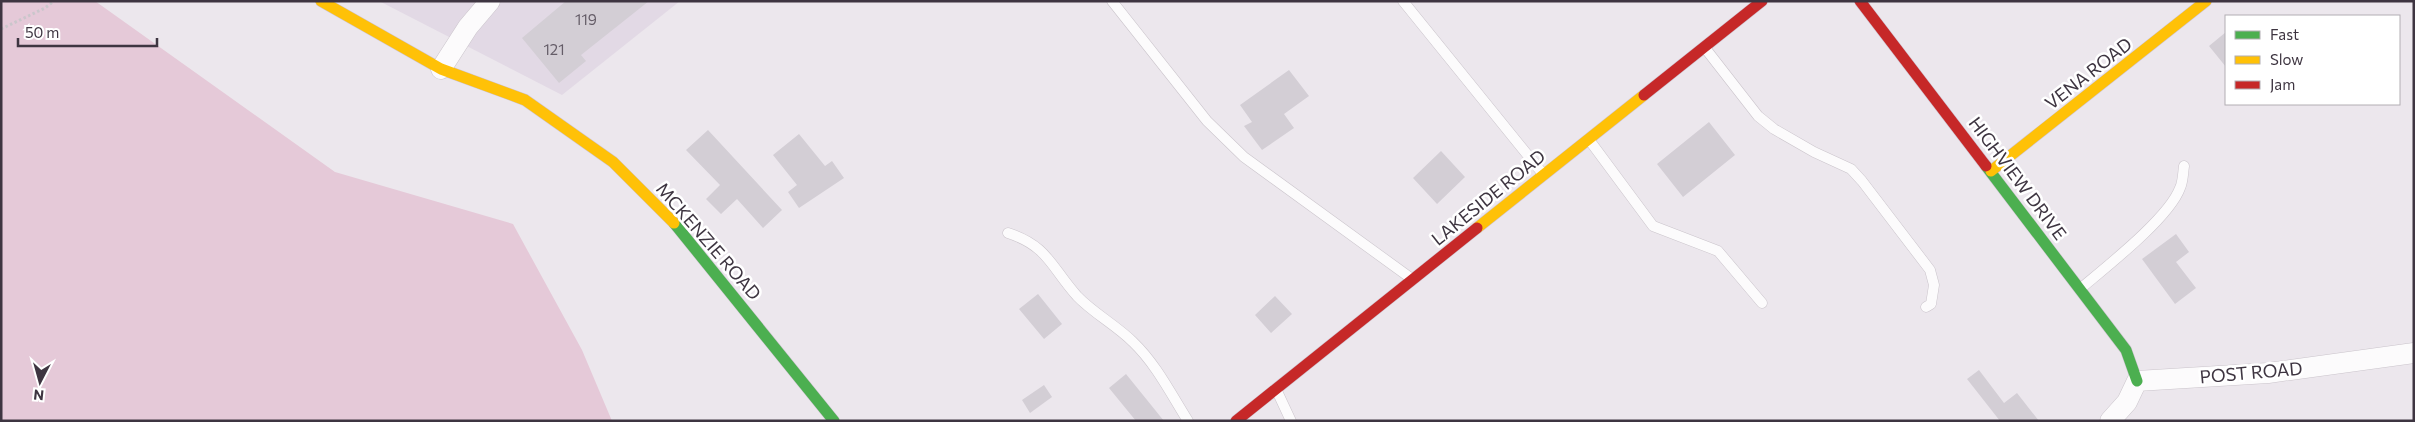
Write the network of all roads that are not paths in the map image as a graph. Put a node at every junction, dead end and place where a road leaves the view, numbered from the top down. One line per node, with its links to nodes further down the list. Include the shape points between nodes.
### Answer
1 (321, 1): 9 (street, MCKENZIE ROAD)
2 (490, 1): 9 (street, via 468,27)
3 (1112, 1): 15 (lane, via 1207,122 1244,157)
4 (1403, 1): 13 (lane)
5 (1762, 1): 8 (street, LAKESIDE ROAD)
6 (1860, 1): 12 (street, HIGHVIEW DRIVE)
7 (2206, 1): 12 (street, VENA ROAD)
8 (1704, 48): 10 (street, LAKESIDE ROAD); 18 (lane, via 1758,116 1806,148 1851,169 1862,181 1930,270 1934,285 1931,304)
9 (441, 69): 22 (street, MCKENZIE ROAD, via 525,100 613,162 672,220)
10 (1589, 139): 13 (street, LAKESIDE ROAD); 17 (lane, via 1653,226 1718,251)
11 (2184, 166): 16 (lane, via 2180,189 2162,215)
12 (1991, 171): 16 (street, HIGHVIEW DRIVE)
13 (1544, 175): 15 (street, LAKESIDE ROAD)
14 (1008, 233): 23 (lane, via 1026,239 1040,249 1078,297 1133,342)
15 (1413, 280): 21 (street, LAKESIDE ROAD)
16 (2080, 288): 20 (street, HIGHVIEW DRIVE, via 2126,350)
17 (1762, 303)
18 (1926, 307)
19 (2414, 353): 20 (street, POST ROAD, via 2268,373)
20 (2137, 381): 26 (street, via 2127,402)
21 (1276, 388): 24 (street, LAKESIDE ROAD); 25 (lane)
22 (834, 421)
23 (1188, 421)
24 (1236, 421)
25 (1291, 421)
26 (2110, 421)

